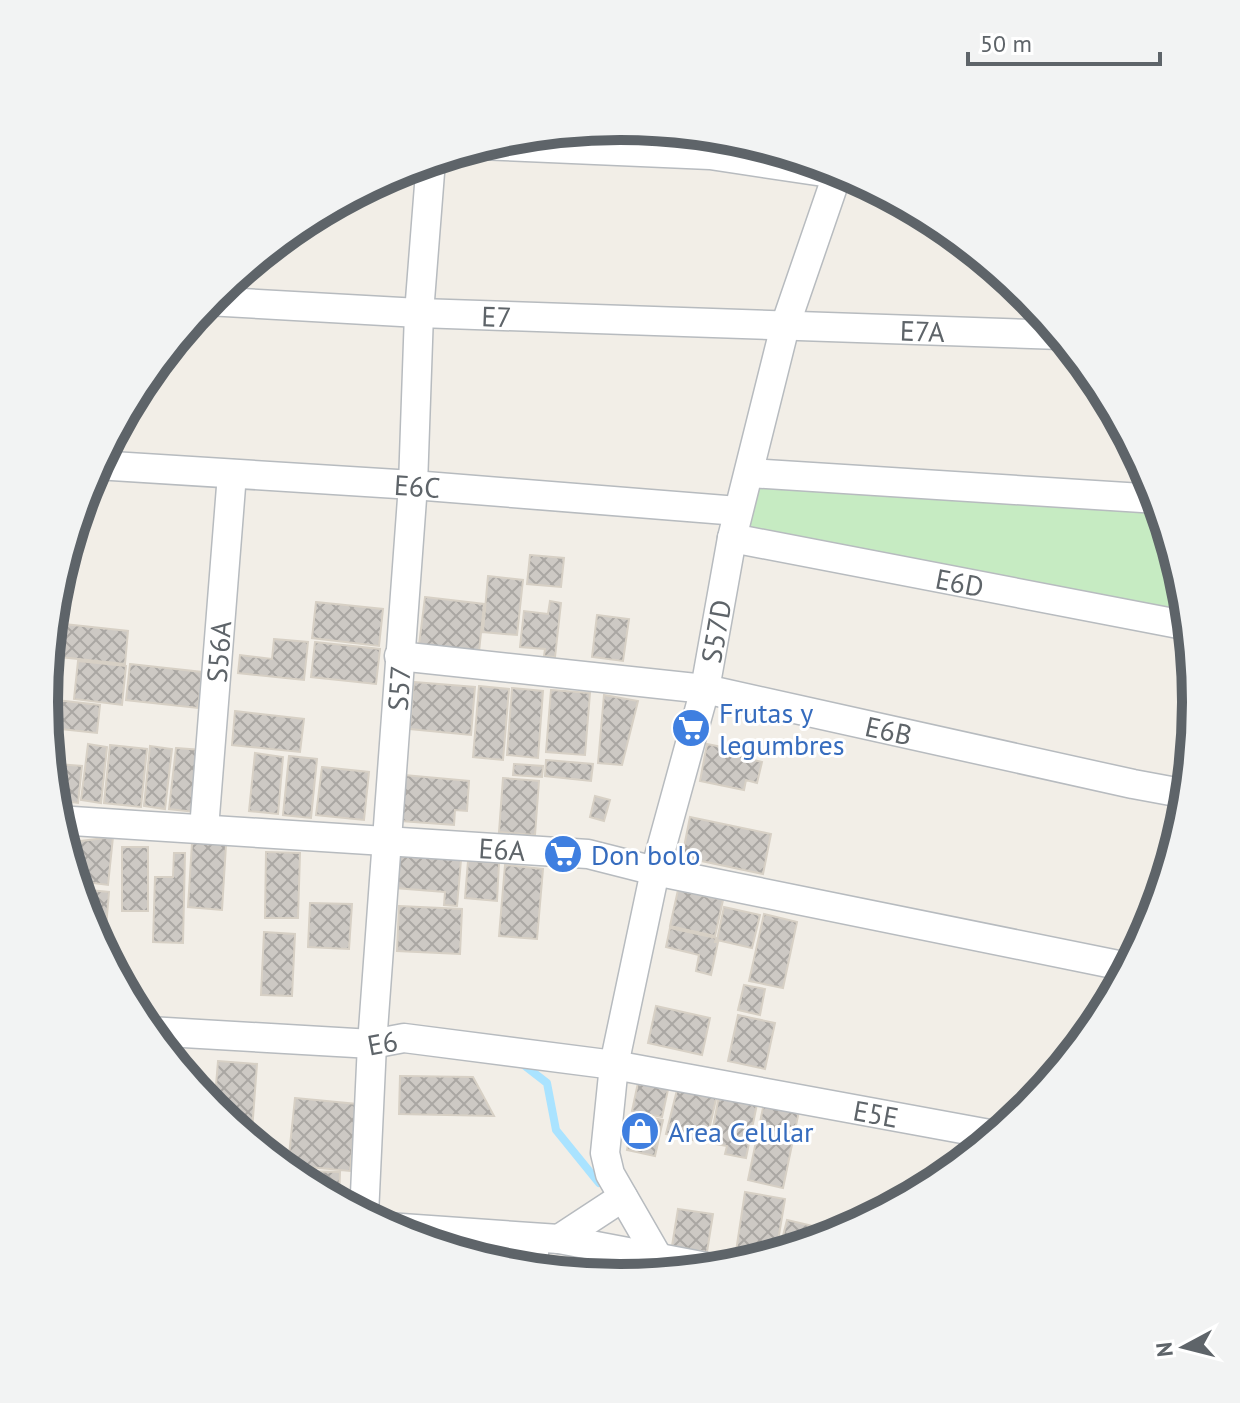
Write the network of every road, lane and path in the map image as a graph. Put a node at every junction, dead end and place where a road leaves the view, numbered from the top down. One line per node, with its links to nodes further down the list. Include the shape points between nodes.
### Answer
1 (528, 147): 2 (street, via 710,155)
2 (788, 165)
3 (430, 172): 6 (street, S57)
4 (835, 182): 7 (street, S57D)
5 (225, 302): 6 (street, E7)
6 (419, 313): 7 (street, E7); 12 (street, S57)
7 (785, 326): 8 (street, E7A); 10 (street, S57D)
8 (1046, 335)
9 (110, 466): 11 (street, E6C)
10 (749, 473): 13 (street); 14 (street, S57D)
11 (232, 474): 12 (street, E6C); 21 (street, S56A)
12 (413, 485): 14 (street, E6C); 17 (street, S57)
13 (1143, 498)
14 (738, 511): 15 (street, S57D)
15 (732, 538): 16 (street, E6D); 18 (street, S57D)
16 (1176, 624)
17 (399, 656): 18 (street, E6B); 22 (street, S57)
18 (705, 689): 19 (street, E6B); 23 (street, S57D)
19 (1174, 792)
20 (71, 821): 21 (street, E6A)
21 (204, 829): 22 (street, E6A)
22 (386, 841): 23 (street, E6A, via 588,854); 26 (street, S57)
23 (655, 871): 24 (street, E6A); 27 (street, S57D)
24 (1116, 965)
25 (166, 1032): 26 (street, E6)
26 (372, 1044): 27 (street, E6, via 404,1038); 30 (street, S57)
27 (614, 1065): 28 (street, E5E); 29 (street, S57D, via 605,1153)
28 (980, 1132)
29 (623, 1197): 32 (street); 35 (street, S57D)
30 (365, 1202)
31 (429, 1230): 32 (street)
32 (547, 1239): 33 (street); 34 (street)
33 (538, 1258)
34 (651, 1262)
35 (661, 1262)

